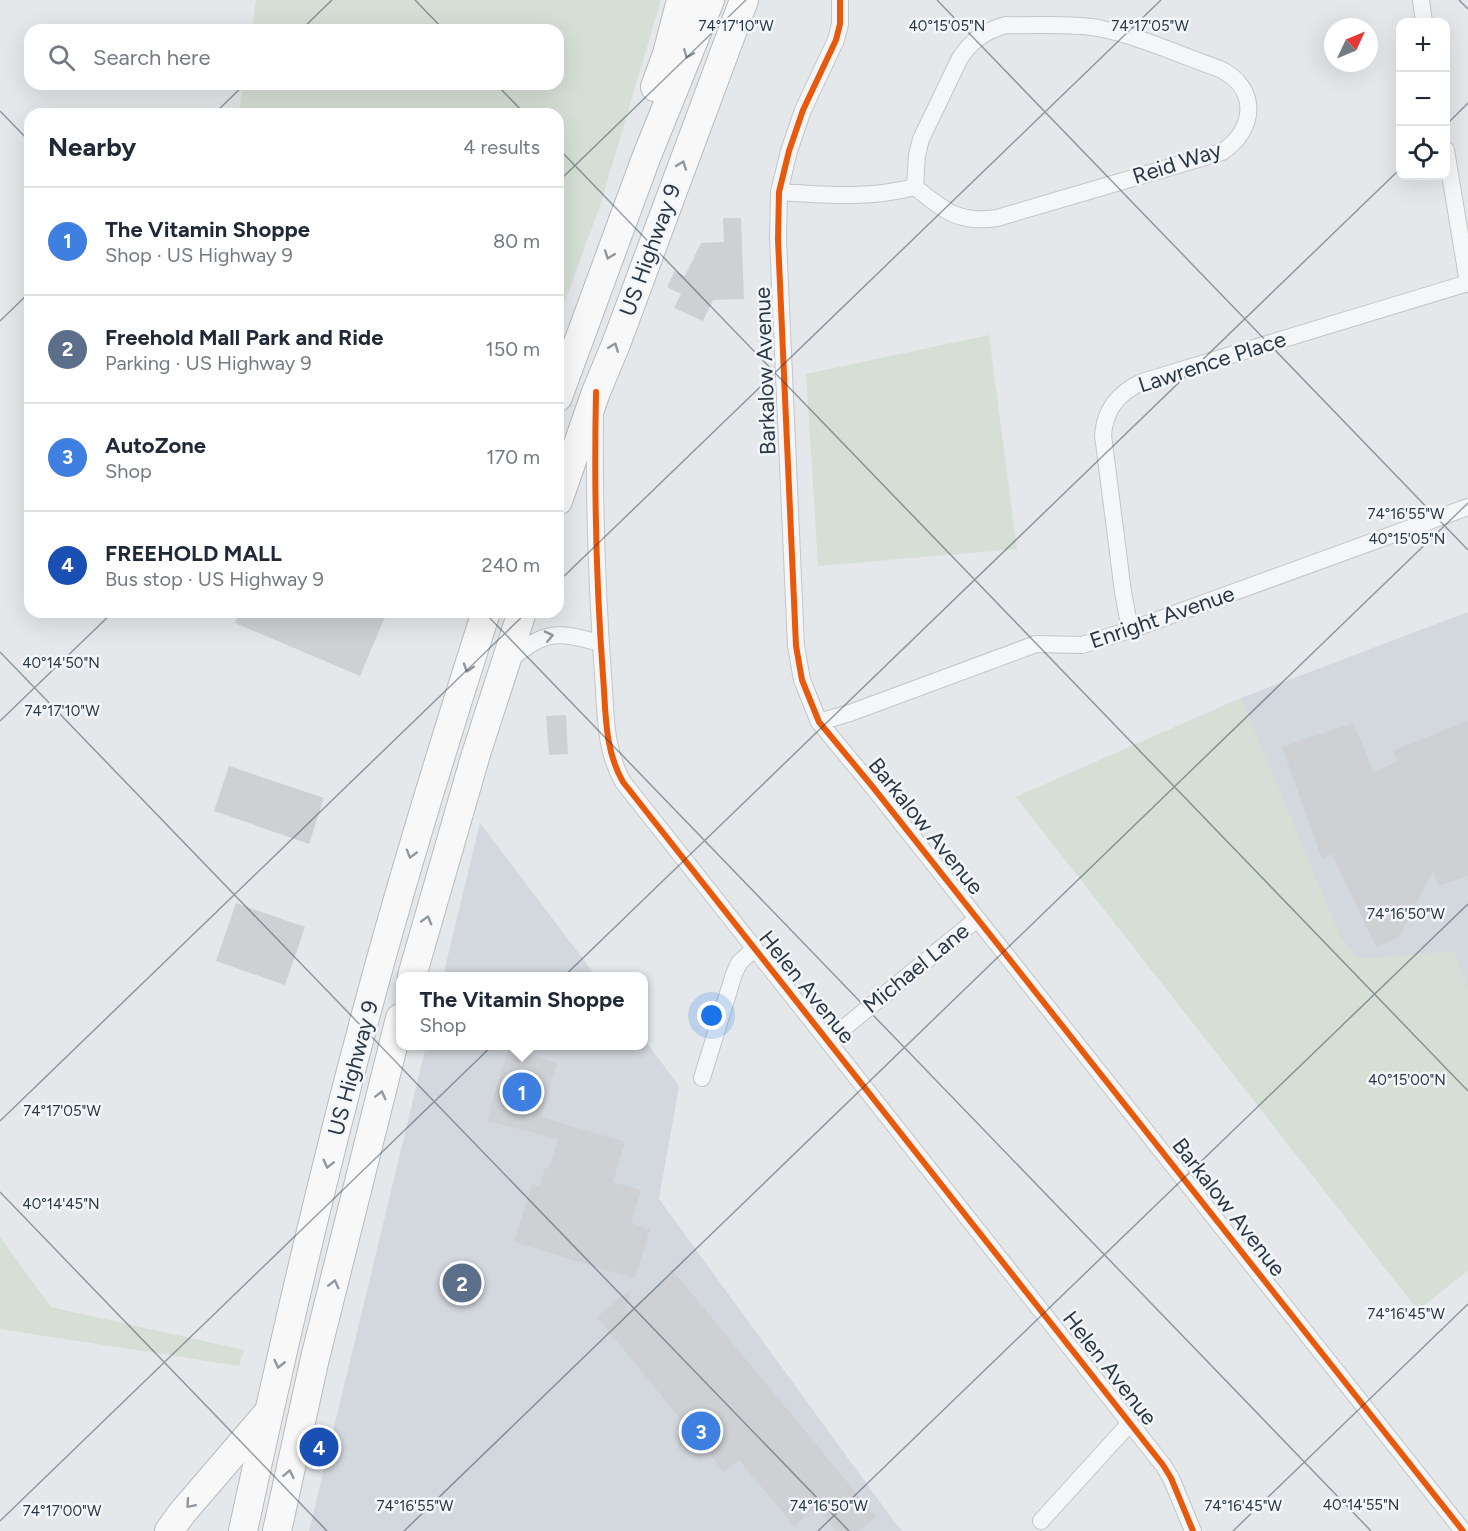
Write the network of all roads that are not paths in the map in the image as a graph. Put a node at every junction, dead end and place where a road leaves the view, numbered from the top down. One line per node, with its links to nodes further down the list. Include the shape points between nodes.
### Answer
1 (681, 0): 10 (highway, via 667,54 632,153)
2 (710, 0): 10 (highway, US Highway 9, one-way to 10)
3 (840, 0): 9 (street, Barkalow Avenue, via 836,40 803,110)
4 (1420, 0): 6 (street)
5 (748, 2): 13 (highway, US Highway 9, one-way to 5)
6 (1423, 18)
7 (1450, 174): 11 (street)
8 (915, 187): 8 (street, Reid Way, via 949,213 972,220 997,218 1221,152 1241,136 1247,123 1247,100 1239,82 1228,73 1116,32 1074,26 993,29 980,35 960,58 921,139); 9 (street, via 865,196)
9 (780, 192): 21 (street, Barkalow Avenue, via 780,310 796,646 802,680)
10 (620, 225): 12 (highway, US Highway 9, one-way to 12)
11 (1468, 283): 18 (street, Lawrence Place, via 1142,382 1118,397 1110,408 1103,435)
12 (564, 380)
13 (596, 392): 14 (highway, US Highway 9); 19 (street, Helen Avenue, via 594,465)
14 (564, 484)
15 (1468, 507): 18 (street, Enright Avenue)
16 (484, 618): 28 (highway, US Highway 9, one-way to 28, via 361,1033)
17 (520, 618): 20 (highway)
18 (1130, 630): 21 (street, Enright Avenue, via 1082,645 1036,644)
19 (600, 643): 20 (street, one-way to 19, via 546,636 571,635); 23 (street, Helen Avenue, via 608,737 616,770)
20 (506, 663): 24 (highway, one-way to 20)
21 (819, 722): 22 (street, Barkalow Avenue)
22 (977, 919): 26 (street, Michael Lane); 35 (street, Barkalow Avenue)
23 (754, 949): 26 (street, Helen Avenue); 27 (street, via 734,974)
24 (413, 972)
25 (396, 1034): 33 (highway, US Highway 9, one-way to 25, via 315,1358)
26 (828, 1041): 29 (street, Helen Avenue)
27 (702, 1078)
28 (268, 1412): 31 (highway, one-way to 31); 32 (highway, US Highway 9)
29 (1130, 1423): 30 (street); 34 (street, Helen Avenue, via 1167,1472)
30 (1041, 1521)
31 (169, 1531)
32 (243, 1531)
33 (277, 1531)
34 (1192, 1531)
35 (1463, 1531)

